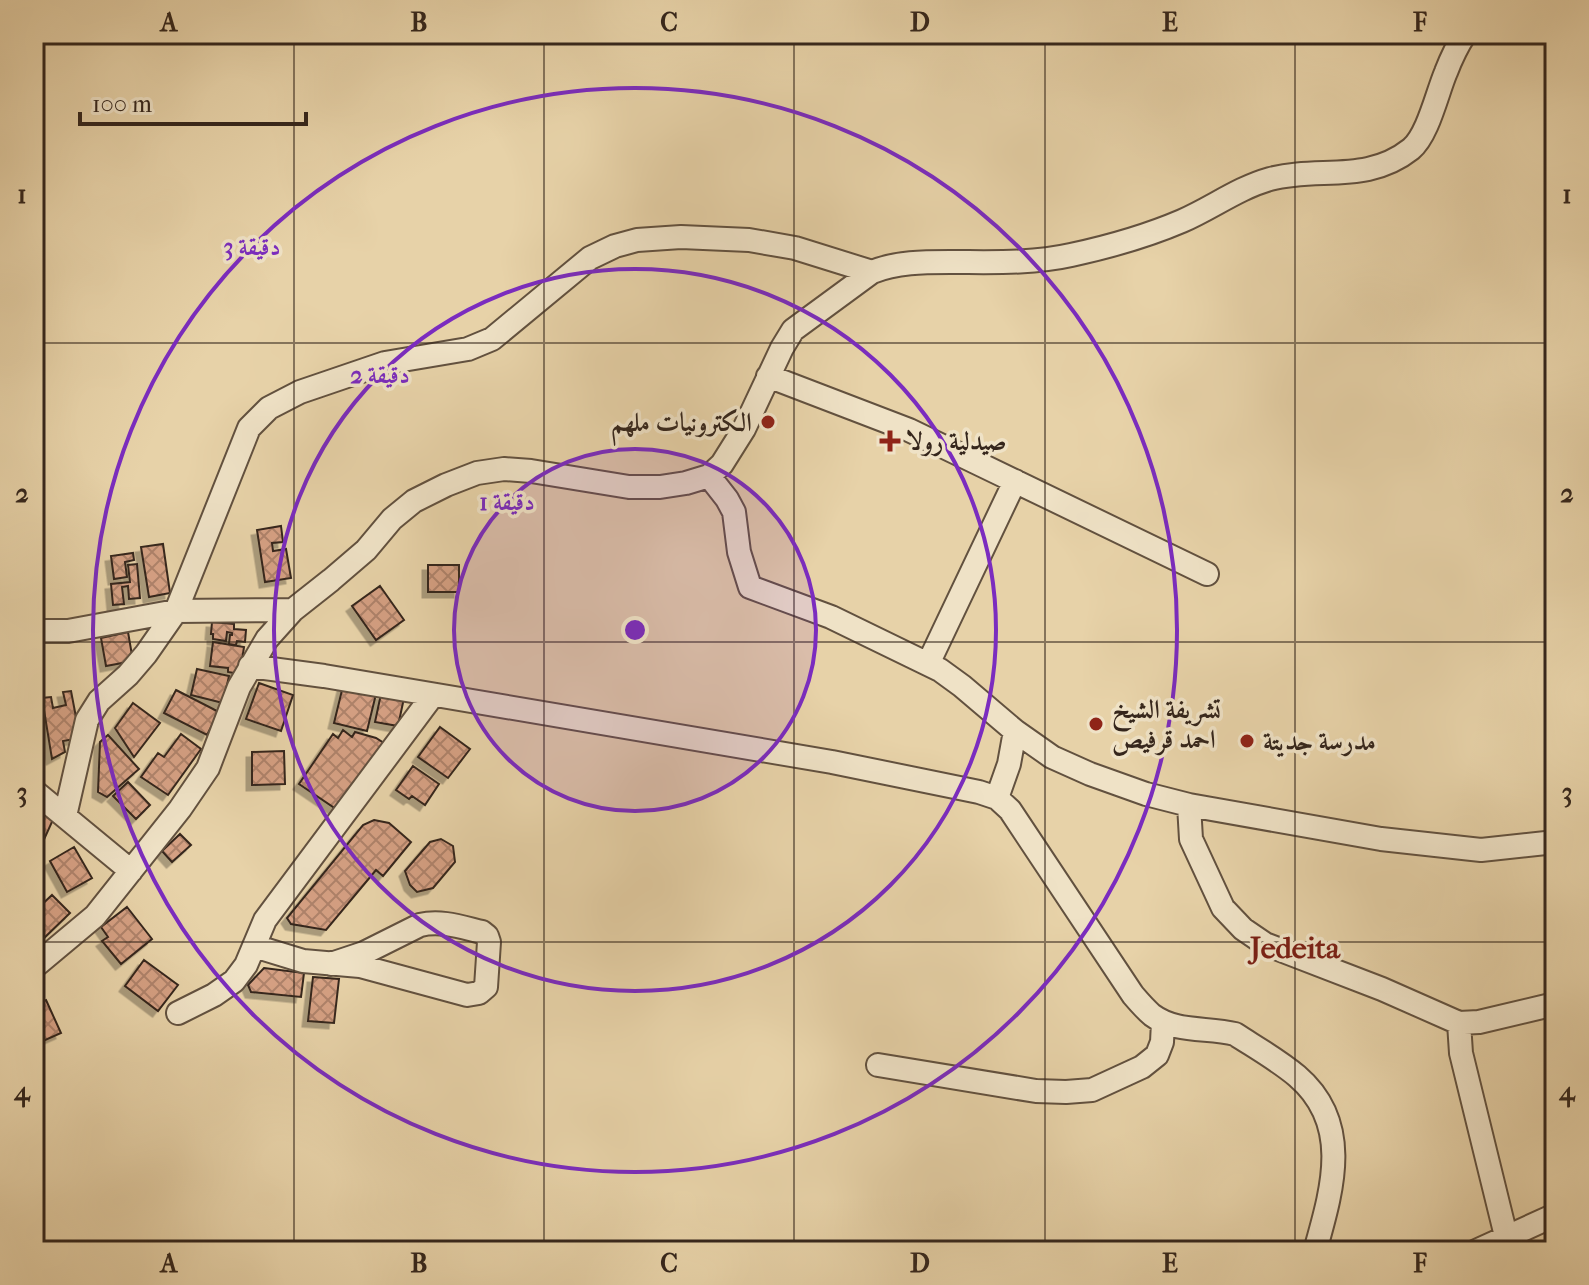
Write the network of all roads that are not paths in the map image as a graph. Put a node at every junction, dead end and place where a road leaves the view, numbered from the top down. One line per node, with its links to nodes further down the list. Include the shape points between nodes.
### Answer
1 (1465, 34): 2 (street, via 1414,147 1388,164 1362,172 1271,179 1182,221 1071,255 1035,262 922,262)
2 (872, 272): 3 (street, via 793,330); 8 (street, via 749,240 637,240 590,258 492,339 468,349 385,363 300,392 269,408 249,428)
3 (768, 376): 4 (street, via 744,429); 5 (street, via 909,430)
4 (709, 476): 7 (street, via 660,487 629,487 531,471 477,473 414,501 366,550); 10 (street, via 734,512 750,587 831,617)
5 (1015, 481): 6 (street); 10 (street)
6 (1207, 574)
7 (293, 610): 8 (street); 11 (street)
8 (176, 611): 9 (street, via 68,631); 17 (street, via 87,720)
9 (34, 631)
10 (928, 664): 13 (street)
11 (250, 666): 12 (street); 19 (street, via 208,768)
12 (433, 695): 15 (street, via 817,760); 20 (street, via 265,920)
13 (1015, 731): 15 (street); 16 (street, via 1052,757 1090,774)
14 (34, 791): 17 (street)
15 (997, 798): 25 (street, via 1133,995)
16 (1189, 805): 18 (street, via 1381,839 1481,850); 26 (street, via 1191,839 1223,908 1243,929 1265,944)
17 (65, 816): 19 (street)
18 (1555, 842)
19 (131, 871): 22 (street, via 95,916)
20 (254, 946): 21 (street); 24 (street, via 234,981)
21 (331, 964): 21 (street, via 360,966 467,995 486,987 489,942 482,932 430,923)
22 (34, 967)
23 (1555, 1004): 26 (street)
24 (178, 1013)
25 (1163, 1022): 27 (street, via 1157,1055 1092,1090 1036,1091); 30 (street, via 1235,1034 1298,1077 1319,1101 1335,1155)
26 (1459, 1023): 29 (street, via 1461,1053)
27 (878, 1065)
28 (1555, 1215): 29 (street)
29 (1506, 1236): 31 (street)
30 (1315, 1251)
31 (1476, 1251)

